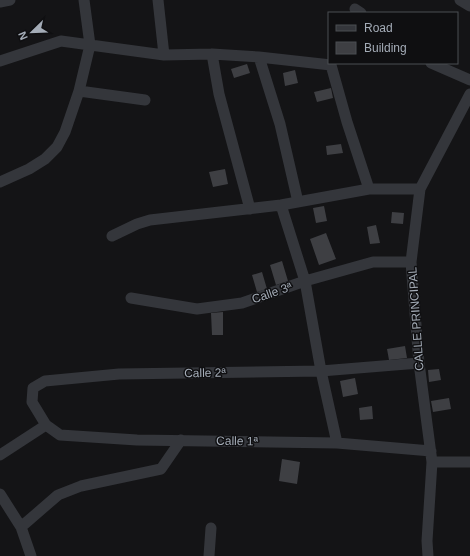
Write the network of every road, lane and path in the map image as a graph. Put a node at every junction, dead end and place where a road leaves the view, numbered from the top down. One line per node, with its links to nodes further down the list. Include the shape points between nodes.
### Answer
1 (10, 0): 5 (street)
2 (84, 0): 7 (street)
3 (158, 0): 9 (street)
4 (460, 0): 6 (street)
5 (0, 2)
6 (470, 6)
7 (90, 45): 9 (street); 11 (street, via 61,41); 14 (street)
8 (212, 54): 9 (street); 10 (street); 22 (street, via 219,94)
9 (164, 55)
10 (260, 57): 18 (street, via 331,65); 20 (street, via 280,124)
11 (0, 61)
12 (433, 64): 13 (street)
13 (470, 80)
14 (80, 91): 16 (street); 17 (street, via 57,147 45,159 29,169)
15 (470, 94): 19 (street, CALLE PRINCIPAL)
16 (145, 100)
17 (0, 182)
18 (369, 189): 19 (street); 20 (street)
19 (420, 189): 24 (street, CALLE PRINCIPAL)
20 (298, 202): 21 (street)
21 (281, 205): 22 (street); 25 (street)
22 (250, 209): 23 (street, via 150,220)
23 (112, 236)
24 (411, 262): 25 (street, Calle 3ª, via 373,262); 27 (street, CALLE PRINCIPAL)
25 (305, 282): 26 (street, Calle 3ª, via 242,303 197,309); 28 (street)
26 (131, 298)
27 (419, 363): 28 (street, Calle 2ª); 33 (street, CALLE PRINCIPAL)
28 (321, 371): 29 (street, Calle 2ª, via 119,374 45,381 33,388 32,402); 31 (street)
29 (46, 425): 30 (street, Calle 1ª, via 60,434 137,440); 32 (street)
30 (181, 440): 31 (street, Calle 1ª); 36 (street, via 161,469 70,490 58,495)
31 (337, 443): 33 (street, Calle 1ª)
32 (0, 455)
33 (431, 457): 34 (street, Calle 1ª); 40 (street, CALLE PRINCIPAL)
34 (470, 462)
35 (0, 494): 36 (street)
36 (21, 527): 38 (street)
37 (211, 528): 39 (street)
38 (31, 556)
39 (209, 556)
40 (428, 556)

